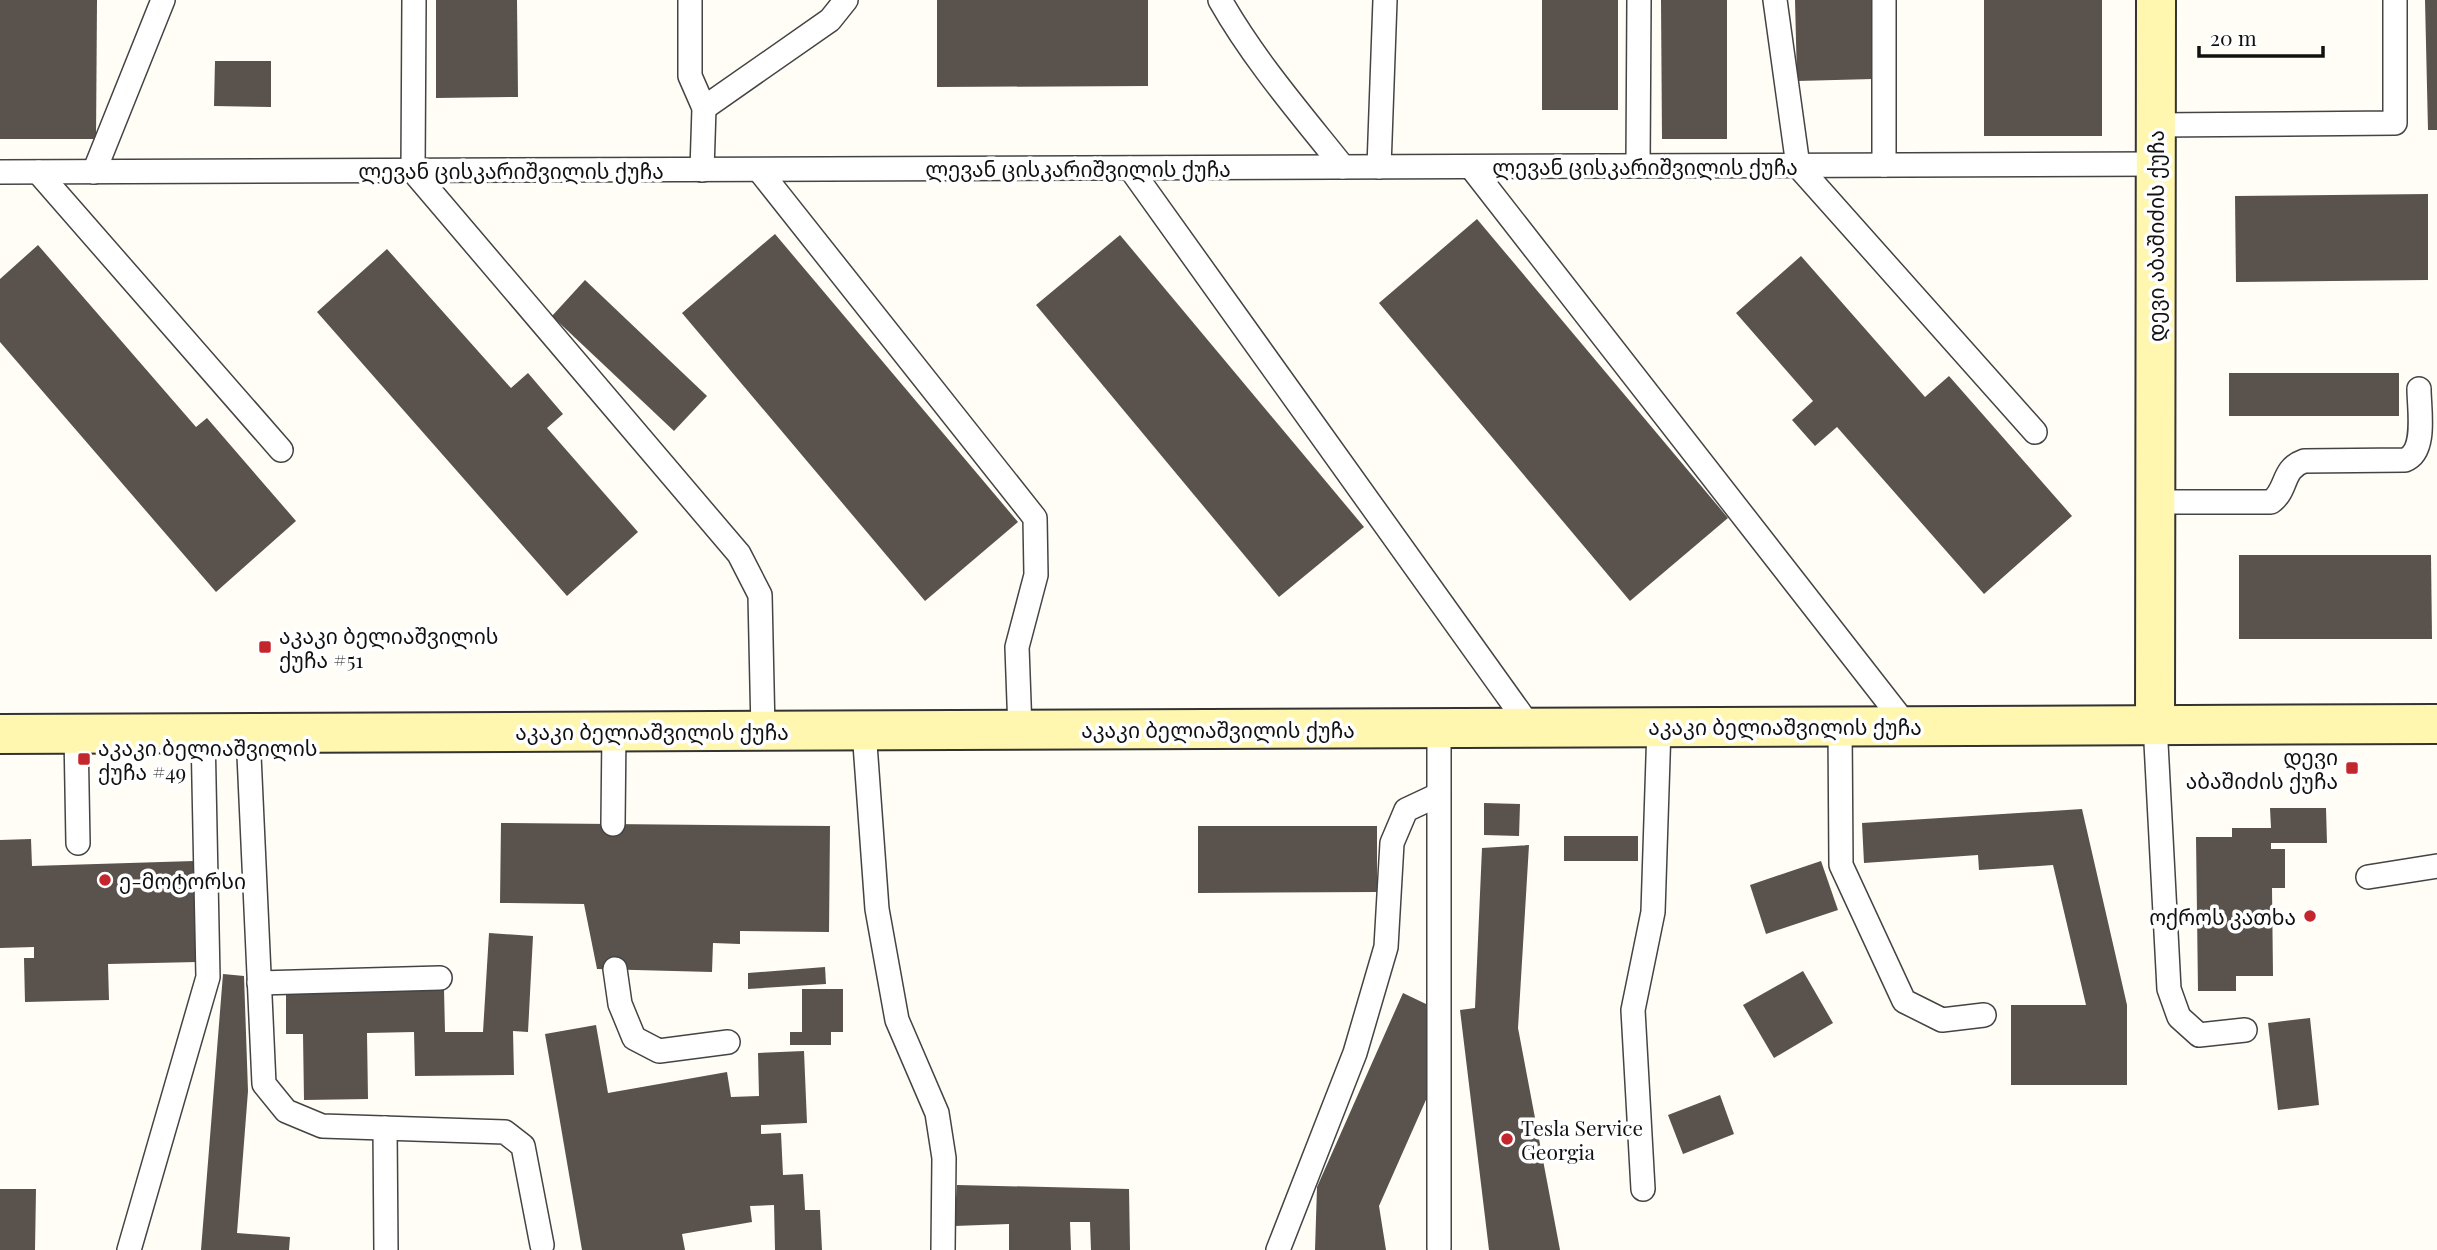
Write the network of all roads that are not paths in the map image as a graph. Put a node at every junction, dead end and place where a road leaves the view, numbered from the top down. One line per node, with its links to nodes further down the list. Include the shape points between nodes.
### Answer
1 (163, 0): 26 (lane)
2 (414, 0): 24 (lane)
3 (690, 0): 12 (lane, via 690,76)
4 (846, 0): 12 (lane, via 830,20)
5 (1220, 0): 18 (lane)
6 (1385, 0): 19 (lane)
7 (1639, 0): 16 (lane)
8 (1774, 0): 17 (lane)
9 (1884, 0): 15 (lane)
10 (2156, 0): 13 (main road, დევი აბაშიძის ქუჩა)
11 (2395, 0): 13 (lane, via 2395,123)
12 (704, 108): 22 (lane)
13 (2156, 125): 14 (main road, დევი აბაშიძის ქუჩა)
14 (2156, 163): 15 (lane, ლევან ცისკარიშვილის ქუჩა); 31 (main road, დევი აბაშიძის ქუჩა)
15 (1884, 165): 17 (lane, ლევან ცისკარიშვილის ქუჩა)
16 (1638, 166): 17 (lane, ლევან ცისკარიშვილის ქუჩა); 20 (lane, ლევან ცისკარიშვილის ქუჩა)
17 (1798, 166): 29 (lane)
18 (1343, 167): 19 (lane, ლევან ცისკარიშვილის ქუჩა); 21 (lane, ლევან ცისკარიშვილის ქუჩა)
19 (1379, 167): 20 (lane, ლევან ცისკარიშვილის ქუჩა)
20 (1471, 167): 35 (lane)
21 (1130, 168): 23 (lane, ლევან ცისკარიშვილის ქუჩა); 36 (lane)
22 (702, 170): 23 (lane, ლევან ცისკარიშვილის ქუჩა); 24 (lane, ლევან ცისკარიშვილის ქუჩა)
23 (759, 170): 40 (lane, via 1035,518 1036,575 1017,648)
24 (413, 171): 26 (lane, ლევან ცისკარიშვილის ქუჩა); 42 (lane, via 738,554 760,595)
25 (38, 172): 26 (lane, ლევან ცისკარიშვილის ქუჩა); 27 (lane, ლევან ცისკარიშვილის ქუჩა); 30 (lane)
26 (94, 172)
27 (0, 173)
28 (2419, 389): 31 (lane, via 2419,446 2413,457 2294,464 2271,502)
29 (2035, 432)
30 (281, 450)
31 (2155, 502): 32 (main road, დევი აბაშიძის ქუჩა)
32 (2155, 724): 33 (main road, აკაკი ბელიაშვილის ქუჩა); 35 (main road, აკაკი ბელიაშვილის ქუჩა); 56 (lane, via 2169,989 2179,1017 2199,1035)
33 (2437, 724)
34 (1840, 726): 35 (main road, აკაკი ბელიაშვილის ქუჩა); 37 (main road, აკაკი ბელიაშვილის ქუჩა); 55 (lane, via 1841,865 1904,1001 1942,1020)
35 (1907, 726)
36 (1530, 727): 37 (main road, აკაკი ბელიაშვილის ქუჩა); 38 (main road, აკაკი ბელიაშვილის ქუჩა)
37 (1659, 727): 59 (lane, via 1653,912 1633,1010)
38 (1440, 728): 40 (main road, აკაკი ბელიაშვილის ქუჩა); 47 (lane)
39 (864, 730): 40 (main road, აკაკი ბელიაშვილის ქუჩა); 42 (main road, აკაკი ბელიაშვილის ქუჩა); 64 (lane, via 877,909 897,1020 937,1113 944,1158)
40 (1020, 730)
41 (614, 731): 42 (main road, აკაკი ბელიაშვილის ქუჩა); 44 (main road, აკაკი ბელიაშვილის ქუჩა); 48 (lane)
42 (763, 731)
43 (203, 733): 44 (main road, აკაკი ბელიაშვილის ქუჩა); 46 (main road, აკაკი ბელიაშვილის ქუჩა); 62 (lane, via 208,977)
44 (248, 733): 54 (lane)
45 (0, 734): 46 (main road, აკაკი ბელიაშვილის ქუჩა)
46 (76, 734): 49 (lane)
47 (1438, 795): 61 (lane); 65 (lane, via 1406,810 1392,843 1386,947 1354,1053)
48 (613, 824)
49 (78, 843)
50 (2437, 866): 51 (lane)
51 (2368, 877)
52 (615, 969): 57 (lane, via 620,1004 634,1038 659,1051)
53 (440, 978): 54 (lane)
54 (259, 983): 58 (lane, via 264,1084 286,1111 322,1126)
55 (1984, 1014)
56 (2245, 1030)
57 (727, 1042)
58 (385, 1128): 60 (lane, via 505,1132 523,1146); 63 (lane)
59 (1643, 1189)
60 (542, 1245)
61 (1439, 1248)
62 (129, 1250)
63 (386, 1250)
64 (943, 1250)
65 (1278, 1250)

